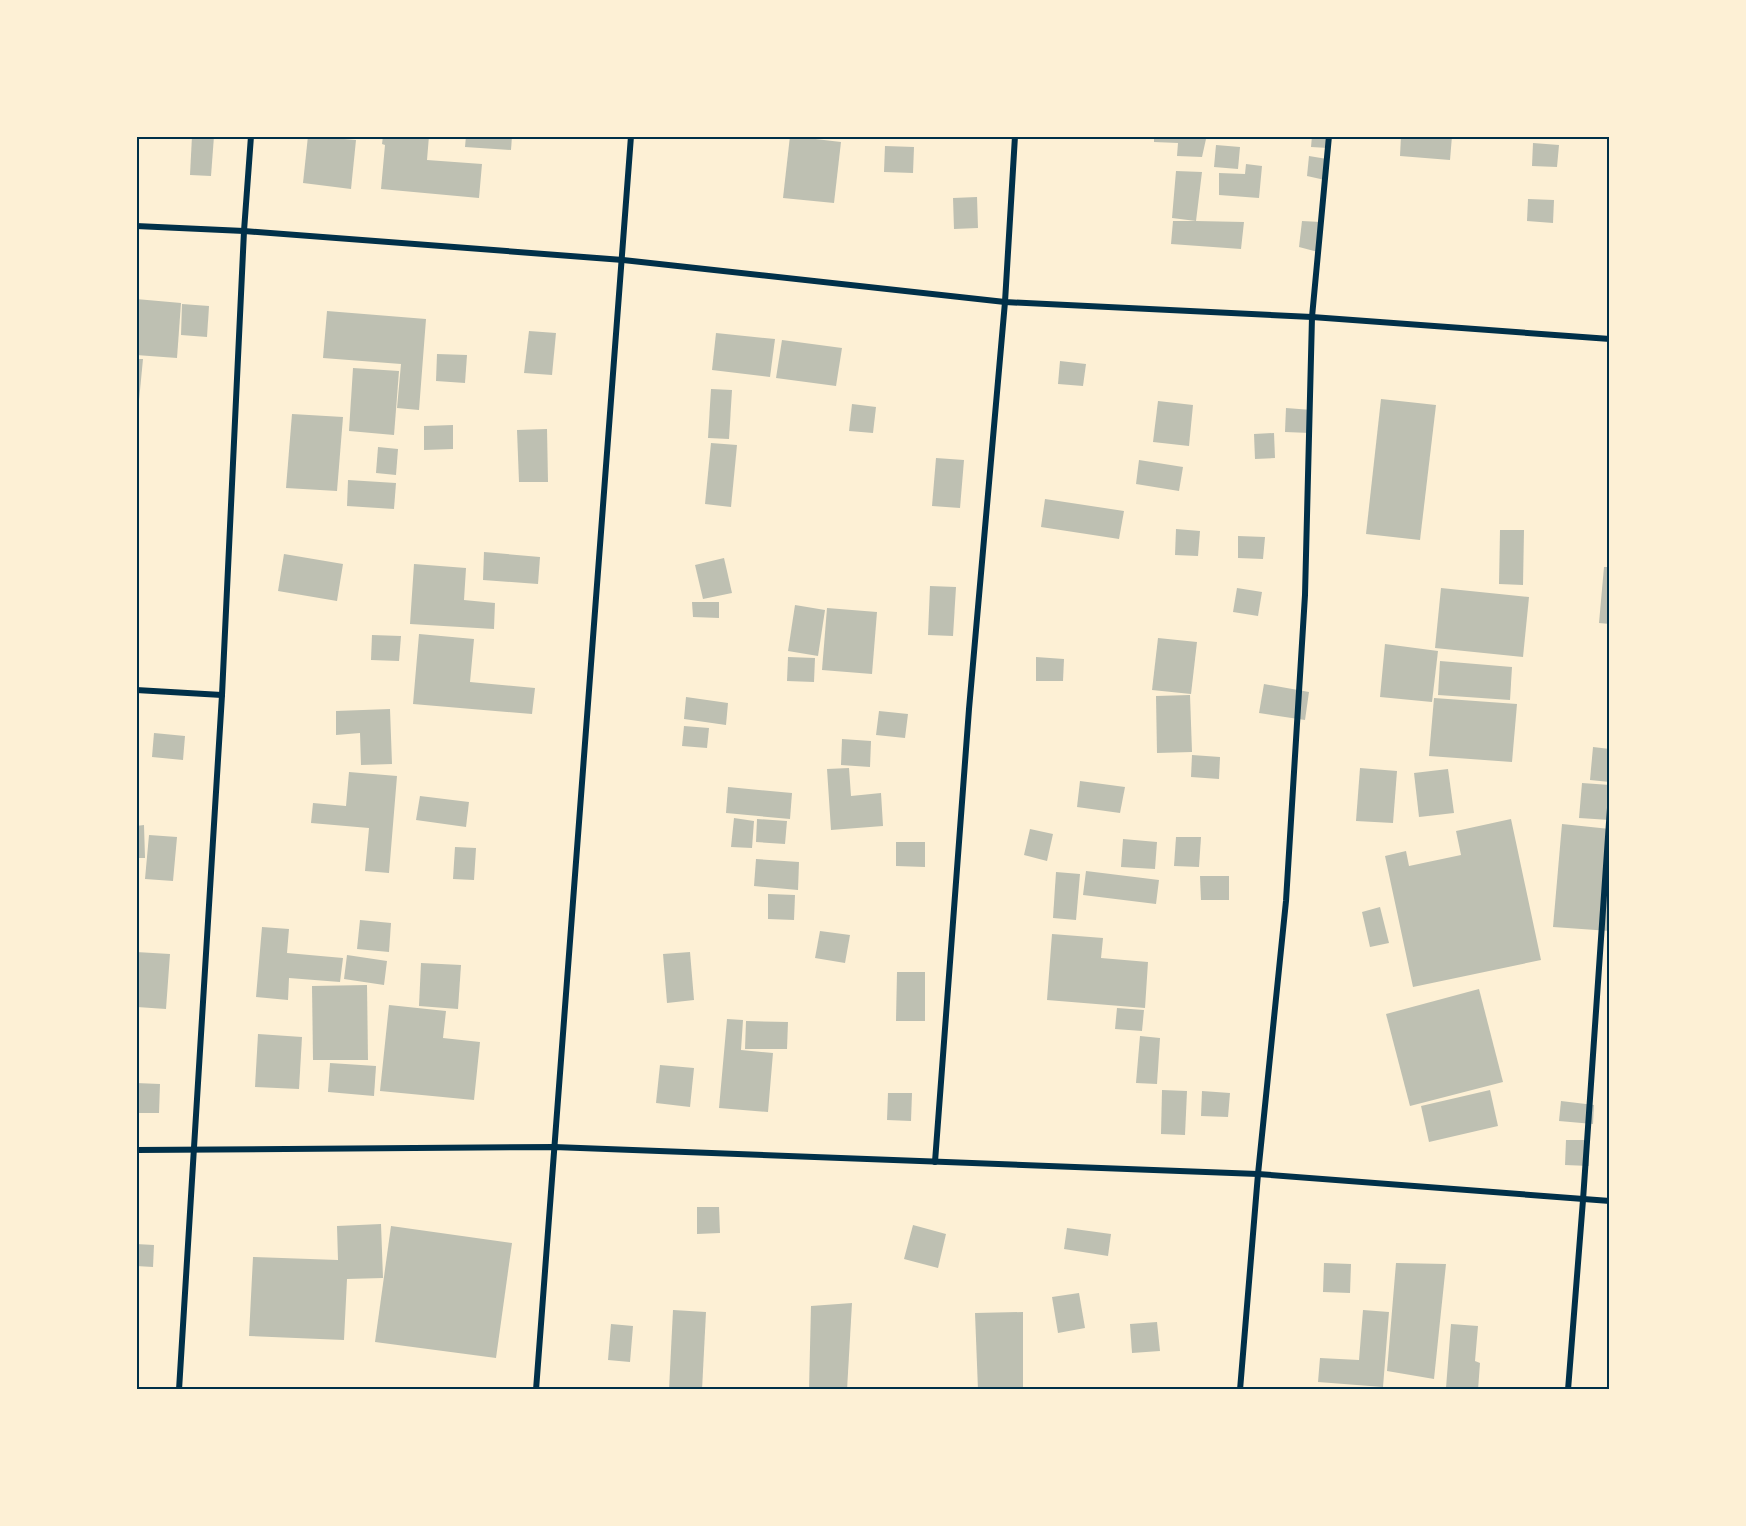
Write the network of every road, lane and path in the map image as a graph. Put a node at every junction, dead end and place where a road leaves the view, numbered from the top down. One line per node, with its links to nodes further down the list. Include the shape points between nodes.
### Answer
1 (251, 136): 6 (street)
2 (631, 136): 7 (street)
3 (1015, 136): 8 (street)
4 (1329, 136): 9 (street)
5 (136, 226): 6 (street)
6 (244, 231): 7 (street); 12 (street)
7 (623, 260): 8 (street); 14 (street)
8 (1005, 302): 9 (street); 17 (street)
9 (1312, 317): 10 (street); 18 (street, via 1305,595 1286,902)
10 (1610, 339)
11 (136, 690): 12 (street)
12 (222, 695): 15 (street)
13 (1610, 808): 19 (street)
14 (554, 1147): 15 (street); 17 (street); 22 (street)
15 (195, 1149): 16 (street); 21 (street)
16 (136, 1150)
17 (935, 1162): 18 (street)
18 (1258, 1174): 19 (street); 23 (street)
19 (1583, 1200): 20 (street); 24 (street)
20 (1610, 1201)
21 (179, 1389)
22 (536, 1389)
23 (1240, 1389)
24 (1568, 1389)

